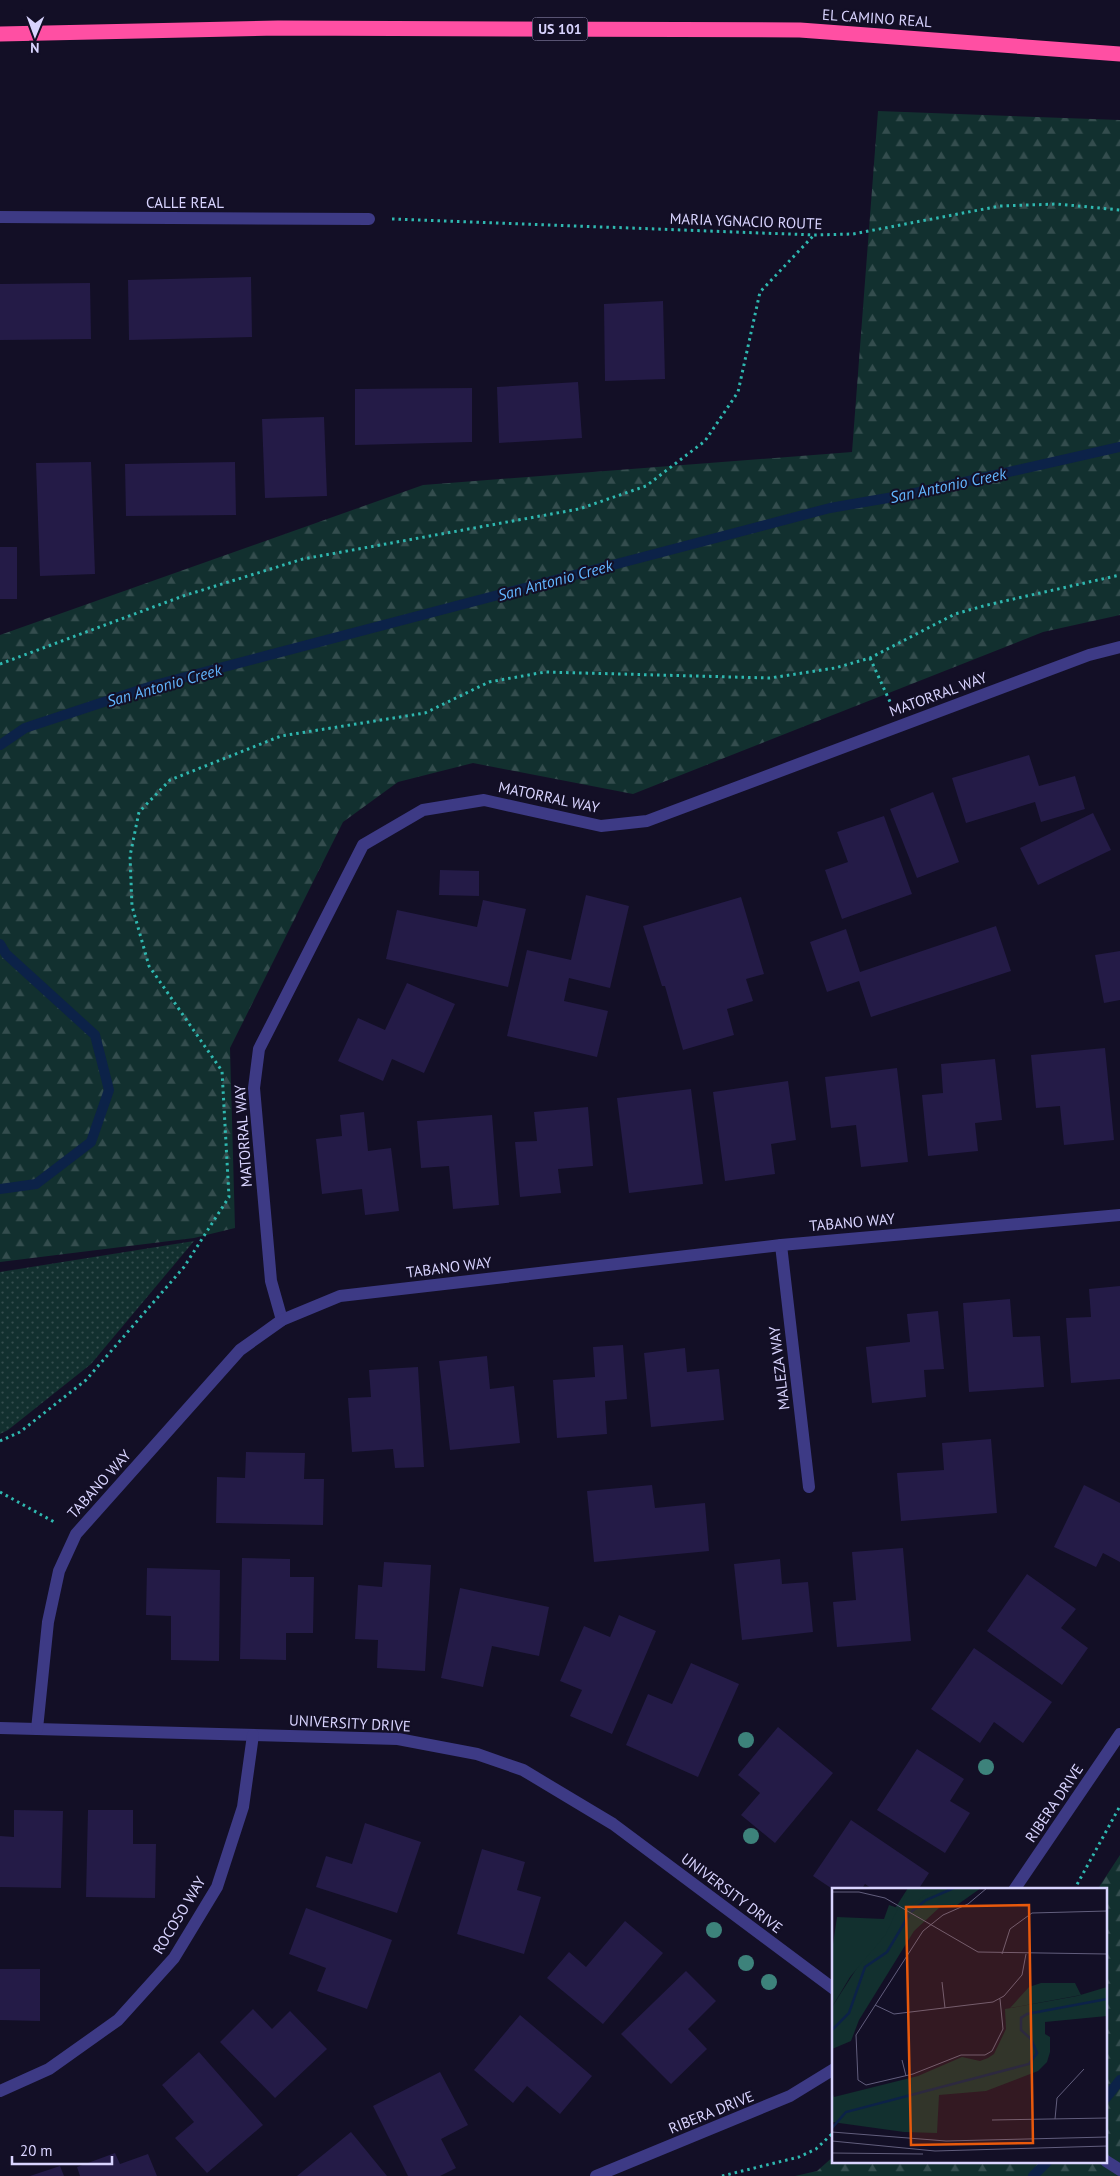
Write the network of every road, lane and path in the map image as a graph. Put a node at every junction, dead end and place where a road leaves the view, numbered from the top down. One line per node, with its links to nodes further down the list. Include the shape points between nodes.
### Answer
1 (0, 34): 2 (highway, EL CAMINO REAL / US 101, via 278,28 800,30)
2 (1120, 54)
3 (1120, 210): 6 (path, MARIA YGNACIO ROUTE, via 1057,204 1000,206 853,234)
4 (0, 217): 5 (street, CALLE REAL)
5 (369, 219): 6 (path, MARIA YGNACIO ROUTE)
6 (814, 235): 10 (path, via 760,292 738,392 705,441 646,486 579,509 303,559 183,596)
7 (1120, 575): 9 (path, via 955,614)
8 (1120, 647): 11 (street, MATORRAL WAY, via 1089,655)
9 (870, 658): 11 (path); 15 (path, via 835,668 770,678 545,672 489,682 425,713 281,736 170,780 139,812 130,856 132,906 150,966 222,1071 229,1197 184,1267 86,1380 20,1432)
10 (0, 664)
11 (900, 726): 14 (street, MATORRAL WAY, via 647,820 601,826 484,800 423,810 363,845 259,1049 254,1088 271,1281)
12 (1120, 1215): 13 (street, TABANO WAY)
13 (781, 1245): 14 (street, TABANO WAY, via 340,1296); 16 (street, MALEZA WAY)
14 (282, 1320): 18 (street, TABANO WAY, via 240,1350)
15 (0, 1441)
16 (809, 1487)
17 (0, 1492): 18 (path)
18 (76, 1534): 20 (street, TABANO WAY, via 59,1571 48,1622)
19 (0, 1728): 20 (street, UNIVERSITY DRIVE)
20 (37, 1729): 22 (street, UNIVERSITY DRIVE)
21 (1120, 1734): 24 (street, RIBERA DRIVE)
22 (254, 1735): 26 (street, UNIVERSITY DRIVE, via 398,1738 477,1754 523,1770 613,1824); 28 (street, ROCOSO WAY, via 243,1807 217,1886 174,1958 118,2020 49,2069)
23 (1120, 1806): 25 (path)
24 (1015, 1888)
25 (1075, 1888)
26 (832, 1988)
27 (832, 2070): 32 (street, RIBERA DRIVE, via 790,2096)
28 (0, 2091)
29 (832, 2134): 33 (path, via 816,2149 799,2157)
30 (1108, 2162): 31 (street)
31 (1120, 2170)
32 (596, 2176)
33 (722, 2176)

